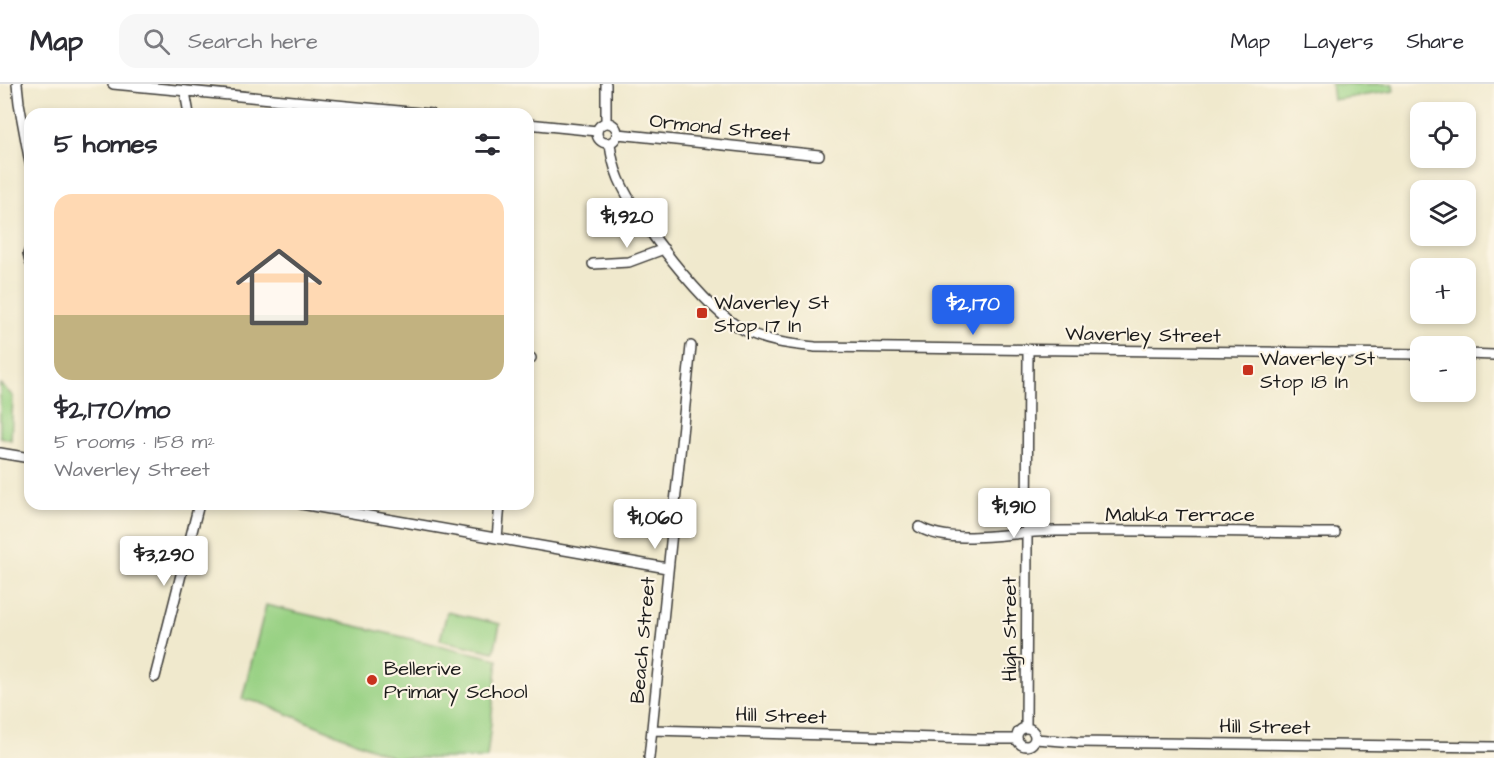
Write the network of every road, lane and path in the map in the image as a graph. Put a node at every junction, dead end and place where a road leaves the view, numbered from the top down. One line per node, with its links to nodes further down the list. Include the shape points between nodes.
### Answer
1 (17, 84): 9 (street)
2 (113, 84): 4 (street)
3 (606, 84): 7 (street)
4 (185, 92): 5 (street); 6 (street)
5 (188, 108)
6 (364, 108)
7 (606, 122): 10 (street); 11 (street, via 616,126)
8 (534, 125): 10 (street)
9 (24, 130)
10 (597, 131): 12 (street, via 600,140)
11 (618, 135): 12 (street); 13 (street, Ormond Street)
12 (610, 143): 14 (street, Waverley Street, via 615,170 626,193)
13 (819, 155)
14 (664, 249): 15 (street, via 629,262); 17 (street, Waverley Street, via 717,311 758,337 815,347)
15 (593, 264)
16 (691, 346): 30 (street, Beach Street)
17 (1028, 351): 18 (street, Waverley Street); 27 (street, High Street)
18 (1410, 354)
19 (1476, 354): 20 (street)
20 (1494, 355)
21 (0, 453): 22 (street)
22 (24, 457)
23 (197, 510): 31 (street)
24 (336, 510): 29 (street)
25 (499, 510): 29 (street)
26 (919, 527): 27 (street, Maluka Terrace, via 947,536)
27 (1027, 533): 28 (street, Maluka Terrace); 32 (street, High Street)
28 (1335, 533)
29 (497, 538): 30 (street)
30 (667, 568): 33 (street, Beach Street)
31 (155, 678)
32 (1026, 728): 34 (street, via 1020,730); 35 (street, via 1033,731)
33 (652, 729): 34 (street, Hill Street, via 973,740); 38 (street, Beach Street)
34 (1017, 738): 36 (street)
35 (1035, 739): 36 (street); 37 (street, Hill Street)
36 (1026, 746): 39 (street)
37 (1494, 747)
38 (649, 758)
39 (1026, 758)

